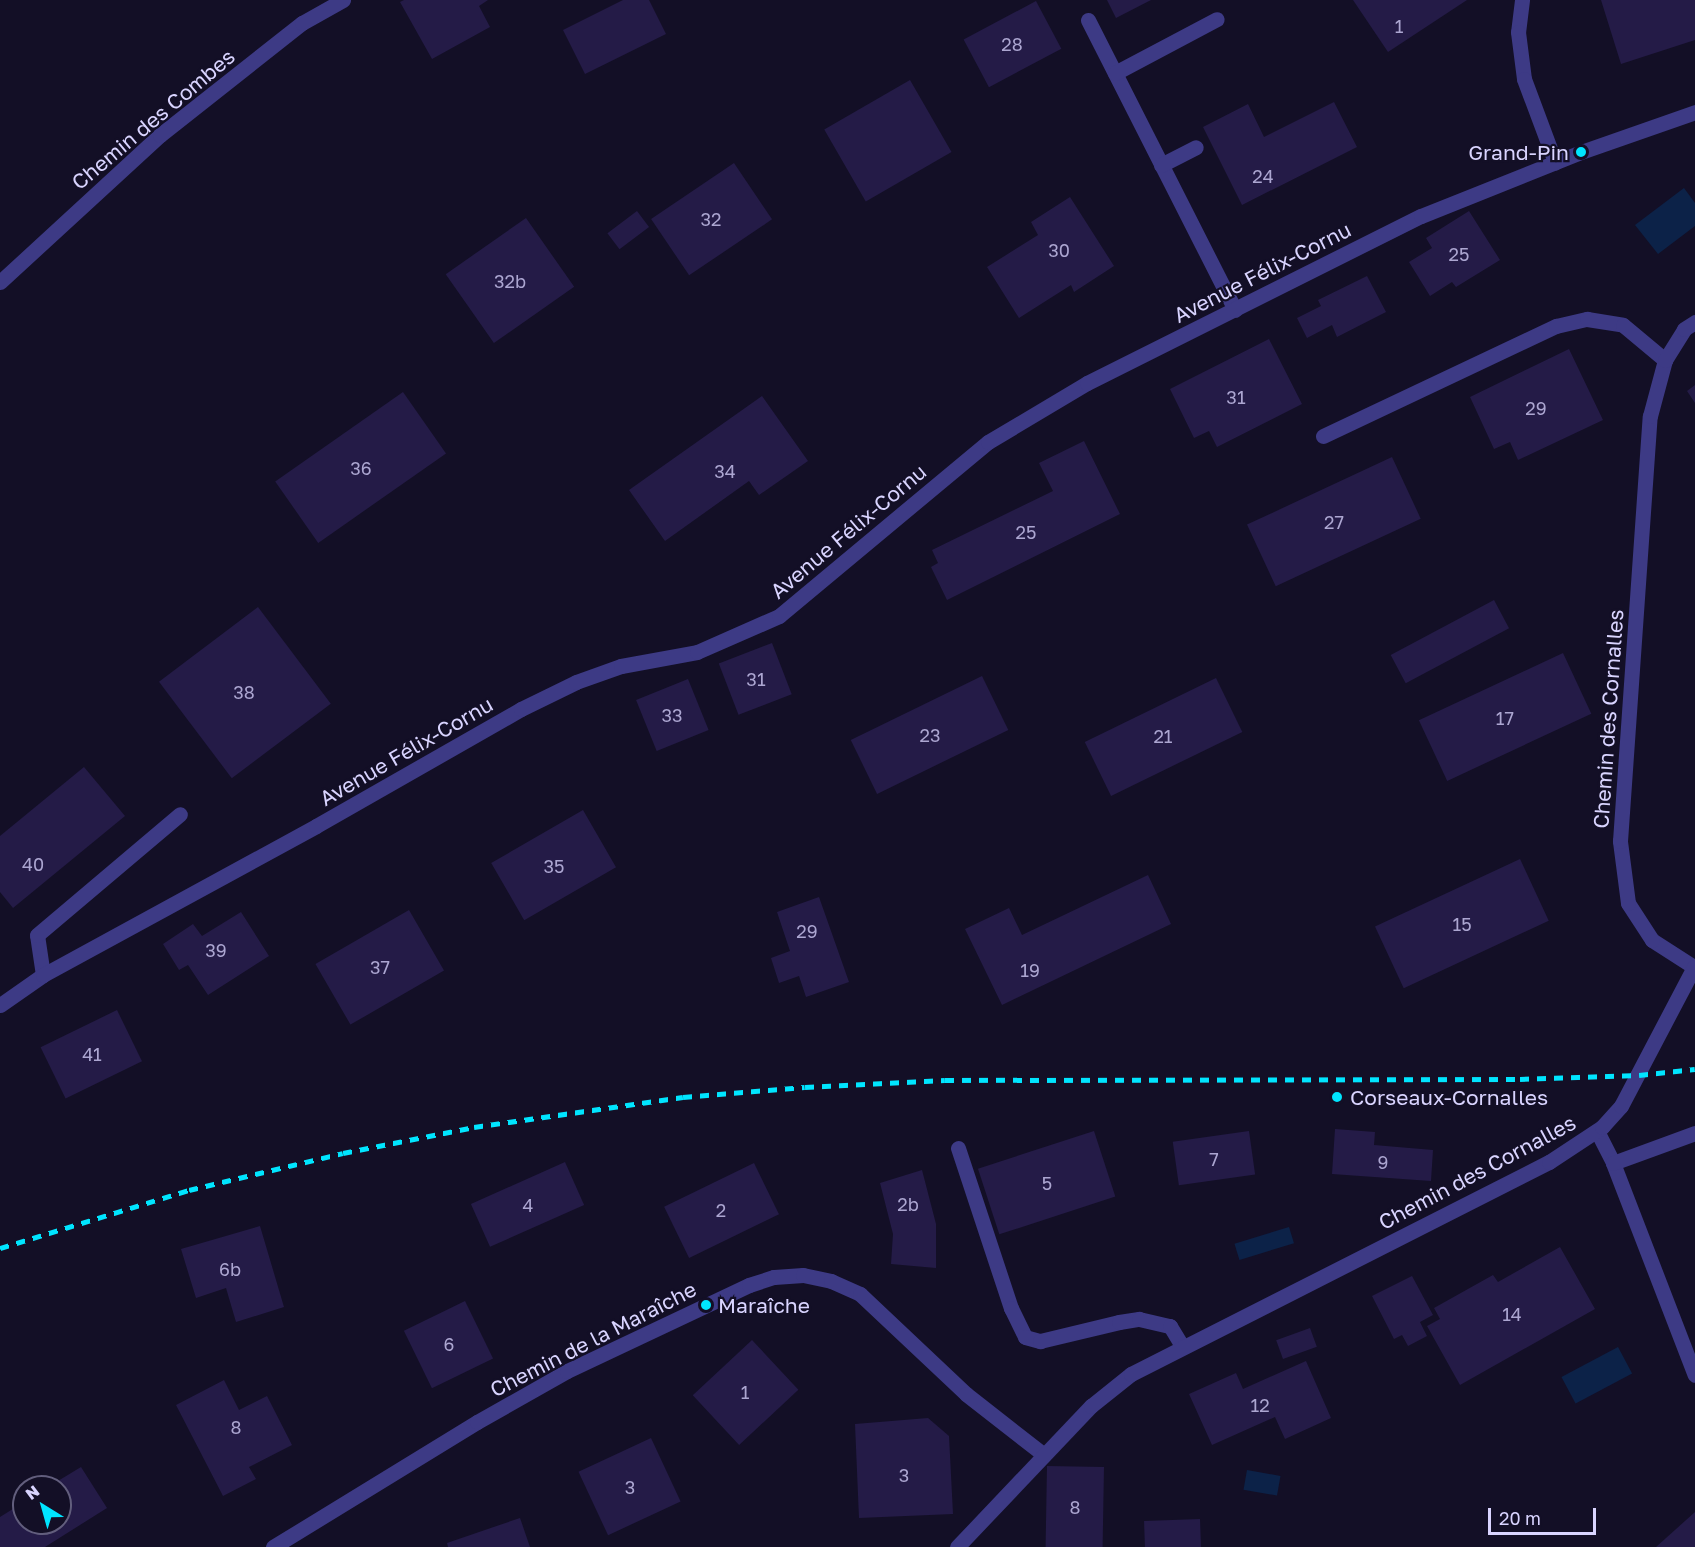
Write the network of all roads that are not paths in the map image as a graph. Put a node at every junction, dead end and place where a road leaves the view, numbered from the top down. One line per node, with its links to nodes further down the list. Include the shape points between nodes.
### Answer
1 (343, 0): 10 (street, Chemin des Combes, via 302,23 160,135)
2 (1522, 0): 8 (street, via 1518,32 1524,79)
3 (1088, 20): 5 (street)
4 (1217, 20): 5 (street)
5 (1114, 73): 9 (street)
6 (1695, 112): 8 (street, Avenue Félix-Cornu)
7 (1196, 147): 9 (street)
8 (1555, 162): 11 (street, Avenue Félix-Cornu, via 1421,216)
9 (1161, 165): 11 (street)
10 (0, 282)
11 (1235, 310): 17 (street, Avenue Félix-Cornu, via 1087,383 988,442 779,616 696,652 621,666 576,682)
12 (1695, 322): 13 (street, Chemin des Cornalles, via 1684,329)
13 (1665, 360): 14 (street, via 1623,325 1587,319 1566,323); 16 (street, Chemin des Cornalles, via 1650,416 1620,841 1628,903 1652,940)
14 (1323, 436)
15 (180, 813): 17 (street, via 37,935)
16 (1694, 967): 19 (street, Chemin des Cornalles, via 1621,1106)
17 (43, 975): 18 (street, Avenue Félix-Cornu)
18 (0, 1005)
19 (1597, 1131): 22 (street); 23 (street, Chemin des Cornalles, via 1549,1162)
20 (1695, 1132): 22 (street)
21 (958, 1148): 23 (street, via 1011,1308 1025,1337 1040,1341 1139,1320 1170,1326)
22 (1613, 1163): 24 (street)
23 (1182, 1346): 25 (street, Chemin des Cornalles, via 1114,1386)
24 (1695, 1375)
25 (1044, 1455): 26 (street, Chemin de la Maraîche, via 966,1394 860,1294 831,1281 803,1275 774,1277 567,1371); 27 (street, Chemin des Cornalles)
26 (273, 1547)
27 (957, 1547)

